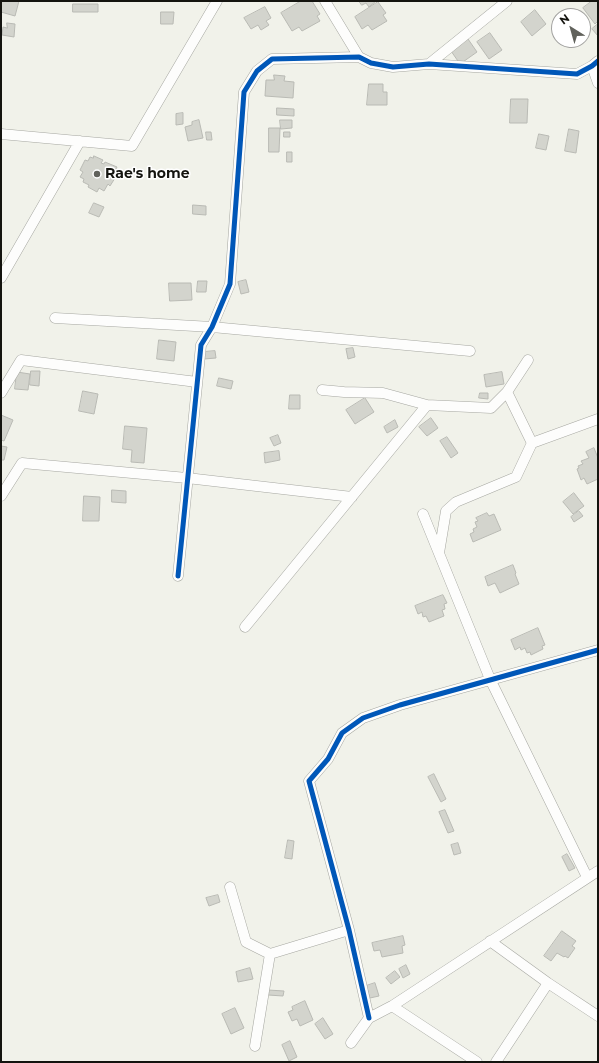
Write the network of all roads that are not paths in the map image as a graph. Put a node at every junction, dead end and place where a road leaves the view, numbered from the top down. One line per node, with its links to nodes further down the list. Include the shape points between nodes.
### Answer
1 (217, 1): 9 (street, via 132,146)
2 (325, 1): 4 (street)
3 (507, 1): 6 (street)
4 (359, 57): 6 (street, via 371,63 393,67); 12 (street, via 272,59 257,71 244,92 230,284)
5 (595, 63): 6 (street, via 577,74); 7 (street)
6 (429, 64)
7 (598, 83)
8 (1, 134): 9 (street)
9 (80, 141): 10 (street)
10 (1, 278)
11 (55, 318): 12 (street)
12 (212, 327): 13 (street); 15 (street, via 201,345)
13 (470, 351)
14 (528, 360): 17 (street)
15 (197, 382): 18 (street, via 21,360); 22 (street)
16 (322, 390): 19 (street, via 383,392)
17 (507, 392): 19 (street, via 490,408); 21 (street)
18 (1, 393)
19 (427, 405): 24 (street)
20 (598, 419): 21 (street)
21 (532, 443): 26 (street, via 516,476 456,502 446,511)
22 (187, 478): 23 (street, via 22,463); 24 (street); 27 (street)
23 (1, 496)
24 (352, 497): 28 (street)
25 (423, 514): 26 (street)
26 (439, 553): 30 (street)
27 (178, 576)
28 (246, 627)
29 (598, 650): 30 (street)
30 (490, 679): 32 (street); 34 (street, via 363,718 342,733 328,759 309,781)
31 (598, 871): 32 (street)
32 (587, 877): 35 (street)
33 (230, 887): 36 (street, via 246,942)
34 (349, 930): 36 (street); 40 (street)
35 (490, 942): 37 (street); 38 (street)
36 (270, 954): 42 (street)
37 (548, 983): 39 (street); 44 (street)
38 (392, 1006): 40 (street); 43 (street)
39 (598, 1016)
40 (369, 1018): 41 (street)
41 (351, 1043)
42 (255, 1046)
43 (477, 1062)
44 (496, 1062)

